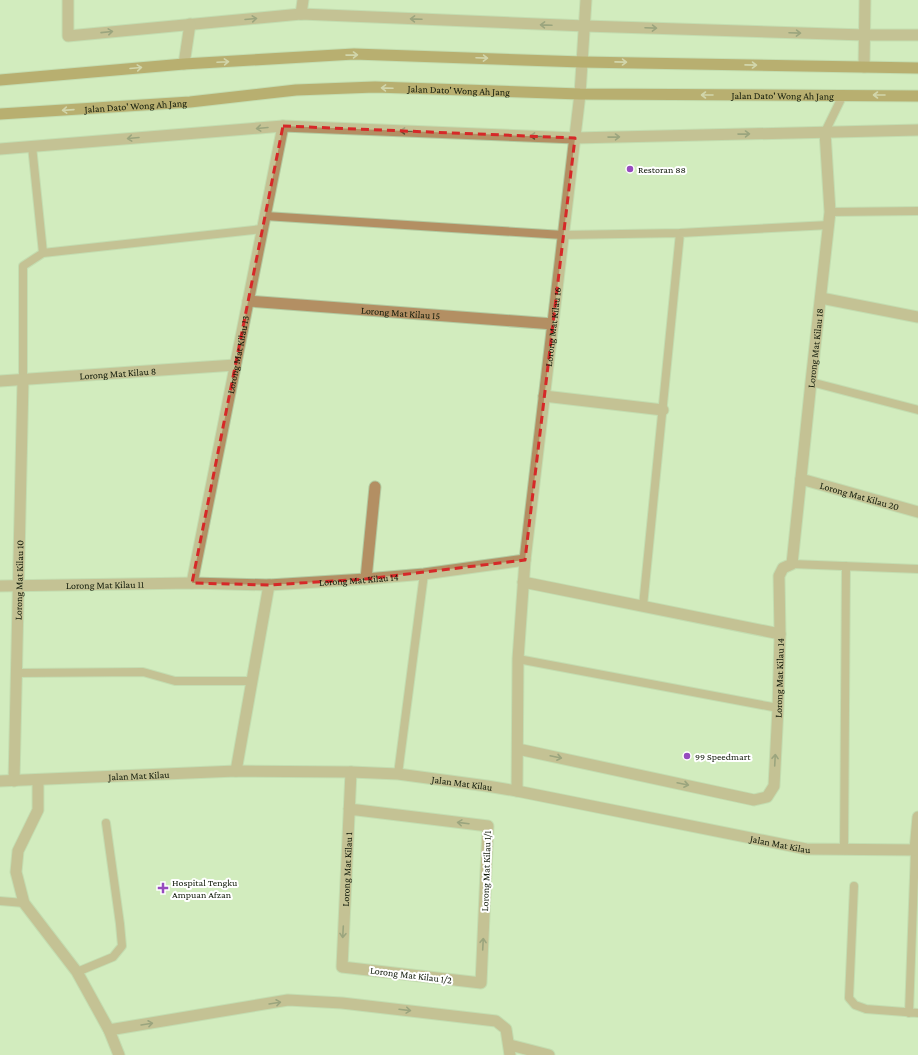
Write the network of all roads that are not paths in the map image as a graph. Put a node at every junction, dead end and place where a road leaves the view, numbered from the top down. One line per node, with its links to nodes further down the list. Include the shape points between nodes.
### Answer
1 (68, 0): 6 (street, one-way to 6, via 68,36)
2 (303, 0): 5 (street)
3 (586, 0): 7 (street, Lorong Mat Kilau 16)
4 (865, 0): 8 (street)
5 (301, 14): 6 (street, one-way to 5); 7 (street, one-way to 5)
6 (190, 24): 11 (street)
7 (584, 26): 8 (street, one-way to 8); 10 (street, Lorong Mat Kilau 16)
8 (864, 35): 9 (street); 12 (street)
9 (918, 35)
10 (582, 62): 11 (main road, one-way to 10, via 354,54); 12 (main road, one-way to 12); 15 (street, Lorong Mat Kilau 16)
11 (184, 64): 14 (main road, one-way to 11)
12 (864, 67): 13 (main road)
13 (918, 68)
14 (0, 80)
15 (580, 94): 16 (main road, Jalan Dato' Wong Ah Jang, one-way to 15); 18 (main road, Jalan Dato' Wong Ah Jang, one-way to 18, via 375,87 296,90 190,102); 22 (street, Lorong Mat Kilau 16)
16 (843, 95): 17 (main road, Jalan Dato' Wong Ah Jang, one-way to 16); 21 (lane)
17 (918, 96)
18 (0, 114)
19 (283, 126): 22 (street, one-way to 19); 23 (street, one-way to 23); 27 (street, Lorong Mat Kilau 13)
20 (918, 130): 21 (street)
21 (825, 132): 22 (street, one-way to 21); 26 (street, Lorong Mat Kilau 18)
22 (575, 138): 31 (street, Lorong Mat Kilau 16)
23 (32, 146): 24 (street); 32 (lane)
24 (0, 149)
25 (918, 211): 26 (lane)
26 (830, 212): 28 (street, Lorong Mat Kilau 18)
27 (265, 216): 29 (street, Lorong Mat Kilau 13); 31 (lane)
28 (829, 225): 30 (lane); 33 (street, Lorong Mat Kilau 18)
29 (262, 229): 32 (lane); 34 (street, Lorong Mat Kilau 13)
30 (680, 233): 31 (lane); 42 (lane)
31 (563, 235): 36 (street, Lorong Mat Kilau 16)
32 (43, 253): 38 (lane, via 23,266)
33 (821, 298): 35 (street); 40 (street, Lorong Mat Kilau 18)
34 (248, 301): 36 (street, Lorong Mat Kilau 15); 37 (street, Lorong Mat Kilau 13)
35 (918, 317)
36 (553, 324): 41 (street, Lorong Mat Kilau 16)
37 (235, 365): 38 (street, Lorong Mat Kilau 8); 54 (street, Lorong Mat Kilau 13)
38 (23, 380): 39 (street, Lorong Mat Kilau 8); 57 (street, Lorong Mat Kilau 10)
39 (0, 381)
40 (810, 382): 43 (lane); 44 (street, Lorong Mat Kilau 18)
41 (544, 396): 42 (street); 47 (street, Lorong Mat Kilau 16)
42 (663, 410): 58 (lane)
43 (918, 410)
44 (801, 479): 46 (street, Lorong Mat Kilau 20); 48 (street, Lorong Mat Kilau 18)
45 (375, 487): 52 (street)
46 (918, 512)
47 (525, 560): 51 (street, Lorong Mat Kilau 14); 53 (street, Lorong Mat Kilau 16)
48 (792, 564): 49 (lane); 59 (street, Lorong Mat Kilau 14, via 783,568 779,576)
49 (846, 566): 50 (lane); 75 (lane)
50 (918, 569)
51 (424, 574): 52 (street, Lorong Mat Kilau 14); 67 (lane)
52 (366, 579): 55 (street, Lorong Mat Kilau 14)
53 (523, 582): 58 (street); 60 (street, Lorong Mat Kilau 16)
54 (192, 583): 55 (street, Lorong Mat Kilau 14); 57 (street, Lorong Mat Kilau 11)
55 (269, 585): 62 (street)
56 (0, 586): 57 (street, Lorong Mat Kilau 11)
57 (19, 586): 61 (street, Lorong Mat Kilau 10)
58 (643, 606): 59 (street)
59 (780, 634): 63 (street, Lorong Mat Kilau 14)
60 (518, 659): 63 (lane); 64 (street, Lorong Mat Kilau 16)
61 (16, 673): 62 (lane, via 144,672 175,680); 70 (street, Lorong Mat Kilau 10)
62 (252, 681): 65 (street)
63 (778, 708): 64 (street, Lorong Mat Kilau 14, one-way to 63, via 754,800 766,797 774,786)
64 (518, 749): 71 (street, Lorong Mat Kilau 16)
65 (236, 772): 66 (street, Jalan Mat Kilau); 68 (street, Jalan Mat Kilau)
66 (352, 772): 67 (street, Jalan Mat Kilau); 72 (street, Lorong Mat Kilau 1)
67 (398, 774): 71 (street, Jalan Mat Kilau)
68 (38, 780): 70 (street, Jalan Mat Kilau); 79 (street, via 38,810 18,851 16,872)
69 (0, 781): 70 (street, Jalan Mat Kilau)
70 (14, 781)
71 (517, 791): 75 (street, Jalan Mat Kilau, via 806,849)
72 (349, 809): 80 (street, Lorong Mat Kilau 1, one-way to 80); 82 (street, Lorong Mat Kilau 1/1, one-way to 72, via 488,826)
73 (918, 817): 76 (street)
74 (106, 823): 81 (lane, via 122,946 113,957)
75 (844, 850): 76 (street, Jalan Mat Kilau)
76 (916, 850): 83 (lane)
77 (854, 886): 83 (lane, via 849,998 855,1005 866,1010)
78 (0, 901): 79 (lane)
79 (24, 903): 81 (street)
80 (342, 968): 82 (street, Lorong Mat Kilau 1/2)
81 (77, 972): 85 (street)
82 (481, 983)
83 (909, 1013): 84 (lane)
84 (918, 1013)
85 (109, 1030): 86 (street, one-way to 86, via 288,1000 342,1003 496,1021 506,1029); 87 (street)
86 (510, 1050): 88 (street)
87 (119, 1055)
88 (549, 1055)

